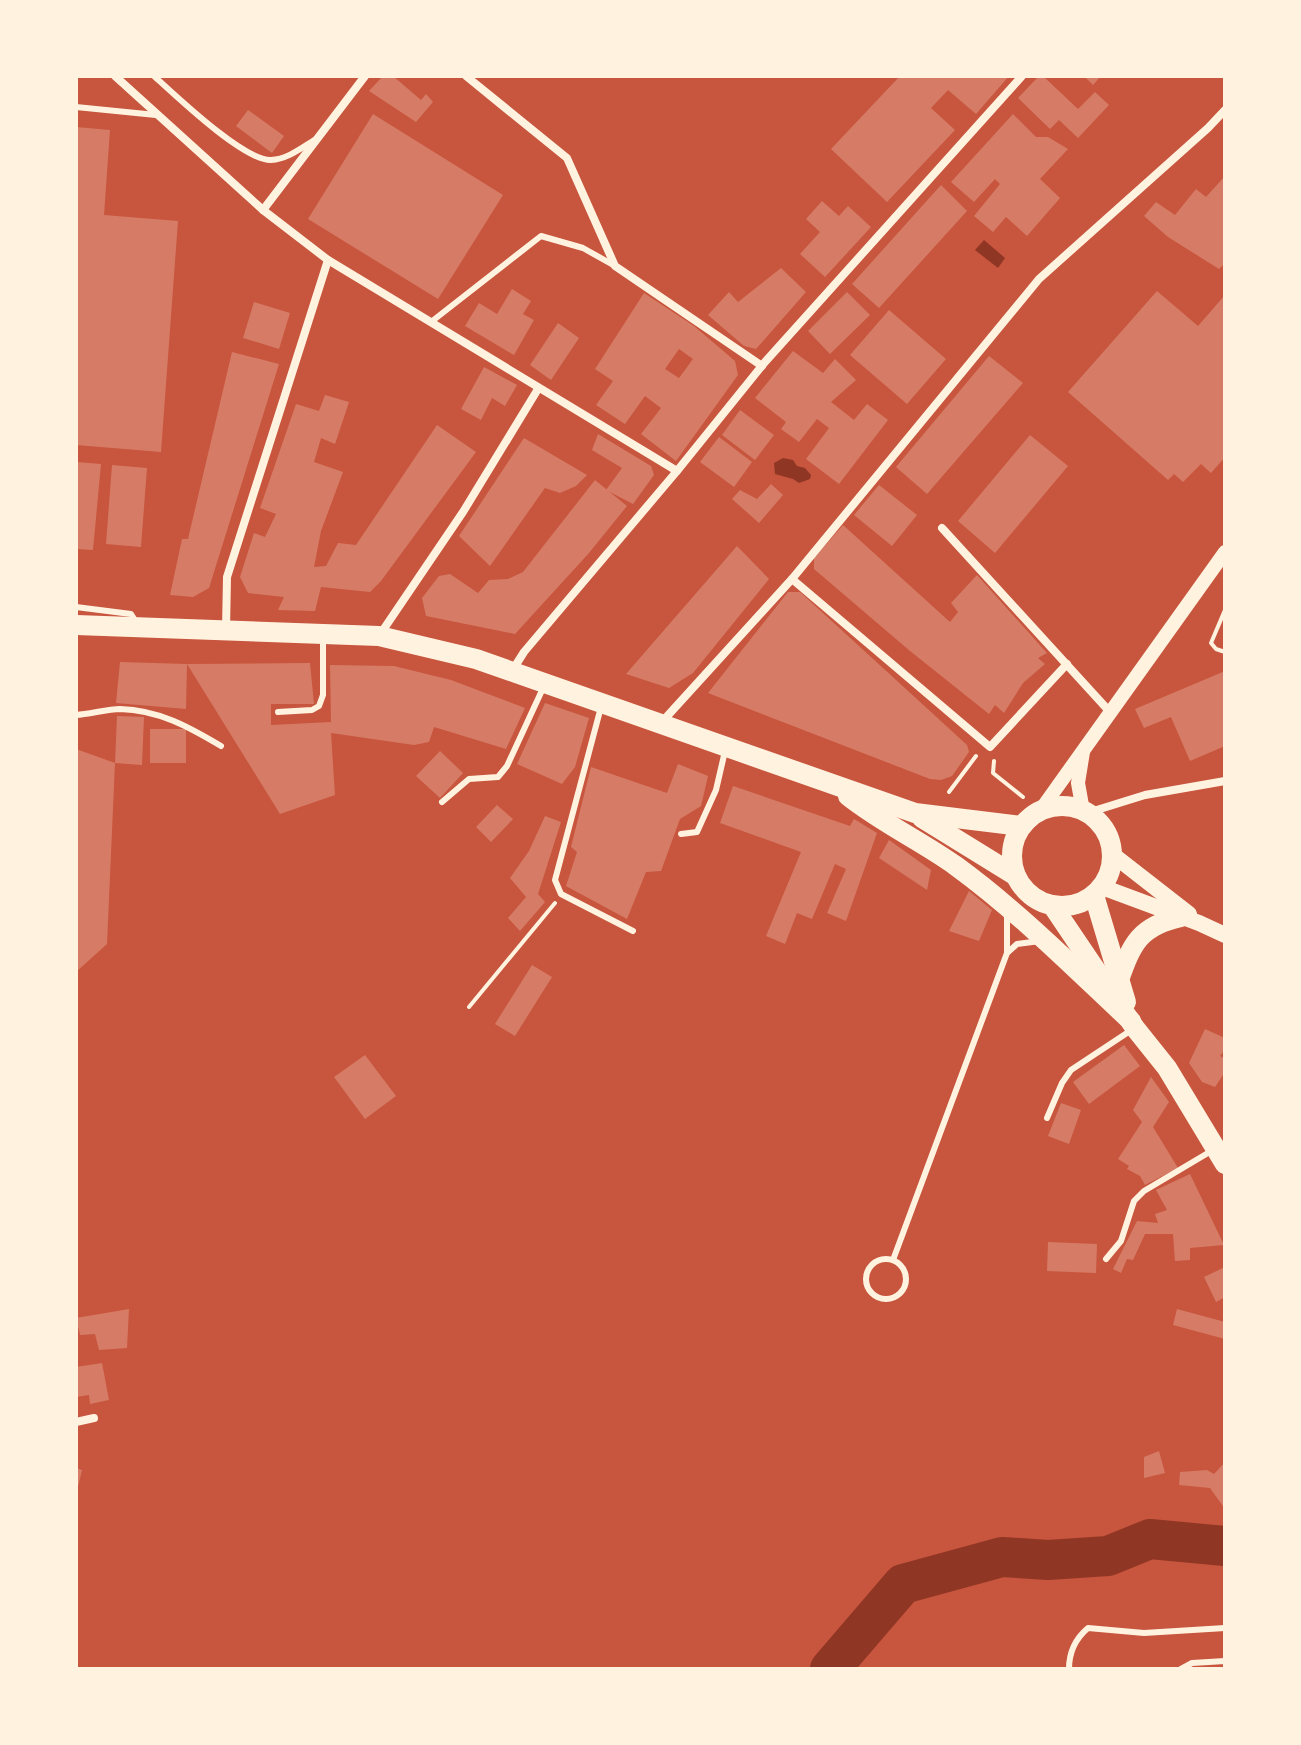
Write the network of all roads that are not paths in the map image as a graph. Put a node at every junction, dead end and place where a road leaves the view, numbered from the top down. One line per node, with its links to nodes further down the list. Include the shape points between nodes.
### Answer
1 (115, 76): 8 (street)
2 (154, 76): 9 (lane, via 256,158 285,158)
3 (365, 76): 9 (street)
4 (466, 76): 12 (street, via 567,158)
5 (1022, 76): 14 (street)
6 (77, 106): 8 (lane)
7 (1225, 110): 19 (street, via 1039,279)
8 (158, 115): 10 (street)
9 (320, 136): 10 (street)
10 (263, 210): 11 (street)
11 (328, 260): 13 (street); 23 (street, via 227,577)
12 (615, 266): 13 (lane, via 583,248 541,236); 14 (street)
13 (431, 322): 15 (street)
14 (762, 366): 16 (street)
15 (538, 389): 16 (street); 25 (street)
16 (677, 471): 27 (street)
17 (942, 528): 26 (street)
18 (1225, 552): 31 (street)
19 (792, 579): 26 (street, via 990,747); 33 (street)
20 (76, 607): 22 (lane, via 131,614)
21 (76, 625): 22 (main road)
22 (140, 628): 23 (main road)
23 (226, 631): 24 (main road)
24 (323, 634): 25 (main road); 30 (lane, via 319,706)
25 (379, 636): 27 (main road)
26 (1067, 664): 31 (street)
27 (511, 671): 28 (main road)
28 (546, 683): 29 (main road); 39 (lane, via 498,777 469,779)
29 (602, 703): 33 (main road); 51 (lane, via 555,880 561,894)
30 (278, 712)
31 (1110, 712): 36 (street)
32 (76, 715): 34 (lane, via 117,709 157,714)
33 (660, 723): 35 (main road)
34 (221, 746)
35 (726, 747): 38 (main road); 44 (lane, via 716,790 697,832)
36 (1084, 748): 40 (street); 41 (street, via 1078,783)
37 (1225, 781): 41 (street)
38 (832, 784): 42 (main road); 48 (main road)
39 (442, 802)
40 (1040, 811): 41 (main road, via 1069,807); 43 (main road)
41 (1085, 812): 45 (main road, via 1105,830)
42 (915, 813): 43 (main road); 46 (main road)
43 (1021, 826): 46 (main road, via 1012,859)
44 (681, 834)
45 (1112, 854): 47 (main road, via 1110,871); 50 (main road)
46 (1016, 876): 49 (main road, via 1024,889)
47 (1098, 891): 49 (main road, via 1081,902); 50 (main road); 55 (main road)
48 (1007, 905): 53 (main road); 54 (lane)
49 (1052, 905): 56 (main road)
50 (1190, 920): 52 (main road); 55 (main road, via 1159,922 1132,945)
51 (633, 931)
52 (1225, 935)
53 (1046, 941): 54 (lane, via 1017,944); 56 (main road)
54 (1007, 953): 60 (lane)
55 (1119, 980): 56 (main road)
56 (1133, 1024): 57 (lane, via 1071,1070); 58 (main road)
57 (1047, 1118)
58 (1221, 1156): 59 (lane, via 1144,1191 1134,1201 1121,1241)
59 (1106, 1259)
60 (893, 1260): 60 (lane, via 874,1263 866,1275 868,1288 878,1298 891,1299 905,1287 906,1274)
61 (94, 1418): 62 (street)
62 (76, 1422)
63 (1225, 1628): 65 (lane, via 1144,1633 1088,1628 1069,1655)
64 (1225, 1661): 66 (lane)
65 (1069, 1669)
66 (1181, 1669)

